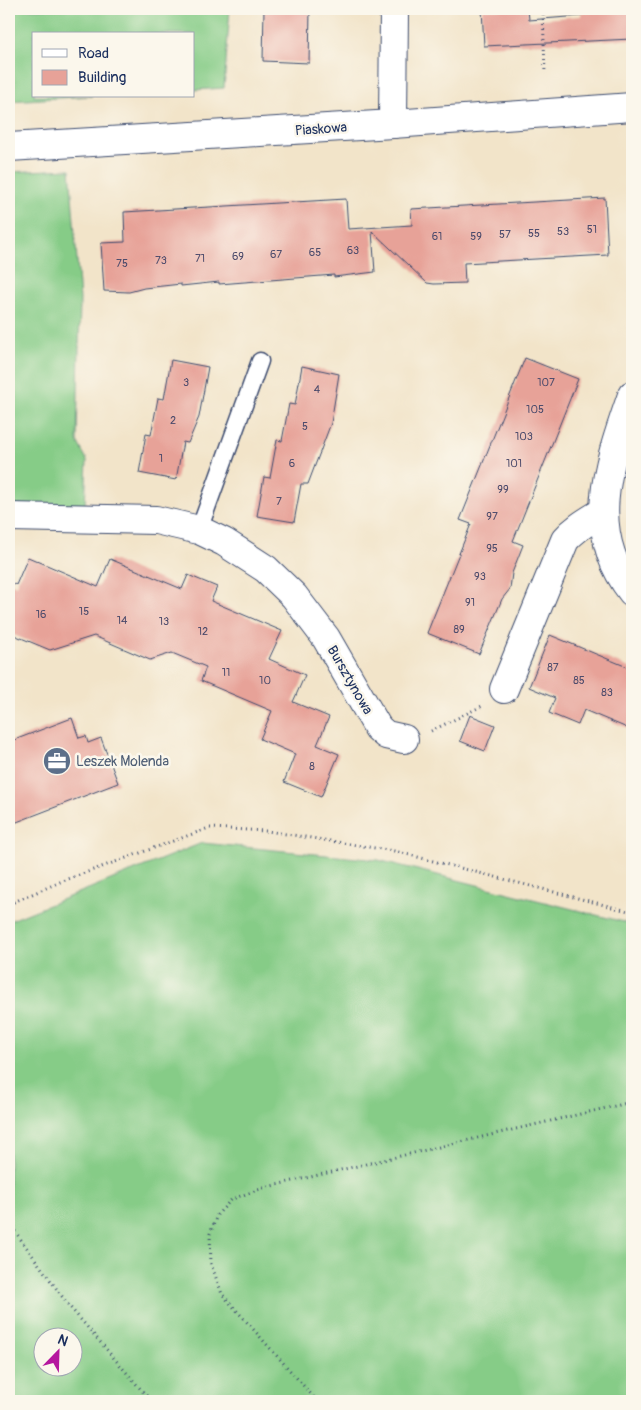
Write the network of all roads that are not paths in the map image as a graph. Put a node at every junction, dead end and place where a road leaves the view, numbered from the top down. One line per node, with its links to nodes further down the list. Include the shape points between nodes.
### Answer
1 (394, 9): 3 (street)
2 (632, 107): 3 (street, Piaskowa)
3 (394, 124): 4 (street, Piaskowa)
4 (9, 147)
5 (260, 361): 9 (lane)
6 (632, 395): 7 (street, via 614,447 606,482)
7 (604, 511): 10 (street, via 608,545 622,579); 11 (street, via 582,524 565,540)
8 (9, 517): 9 (street, Bursztynowa, via 156,520)
9 (199, 530): 12 (street, Bursztynowa, via 266,569 294,596 326,638 378,728 386,735)
10 (632, 592)
11 (504, 689)
12 (404, 739)

